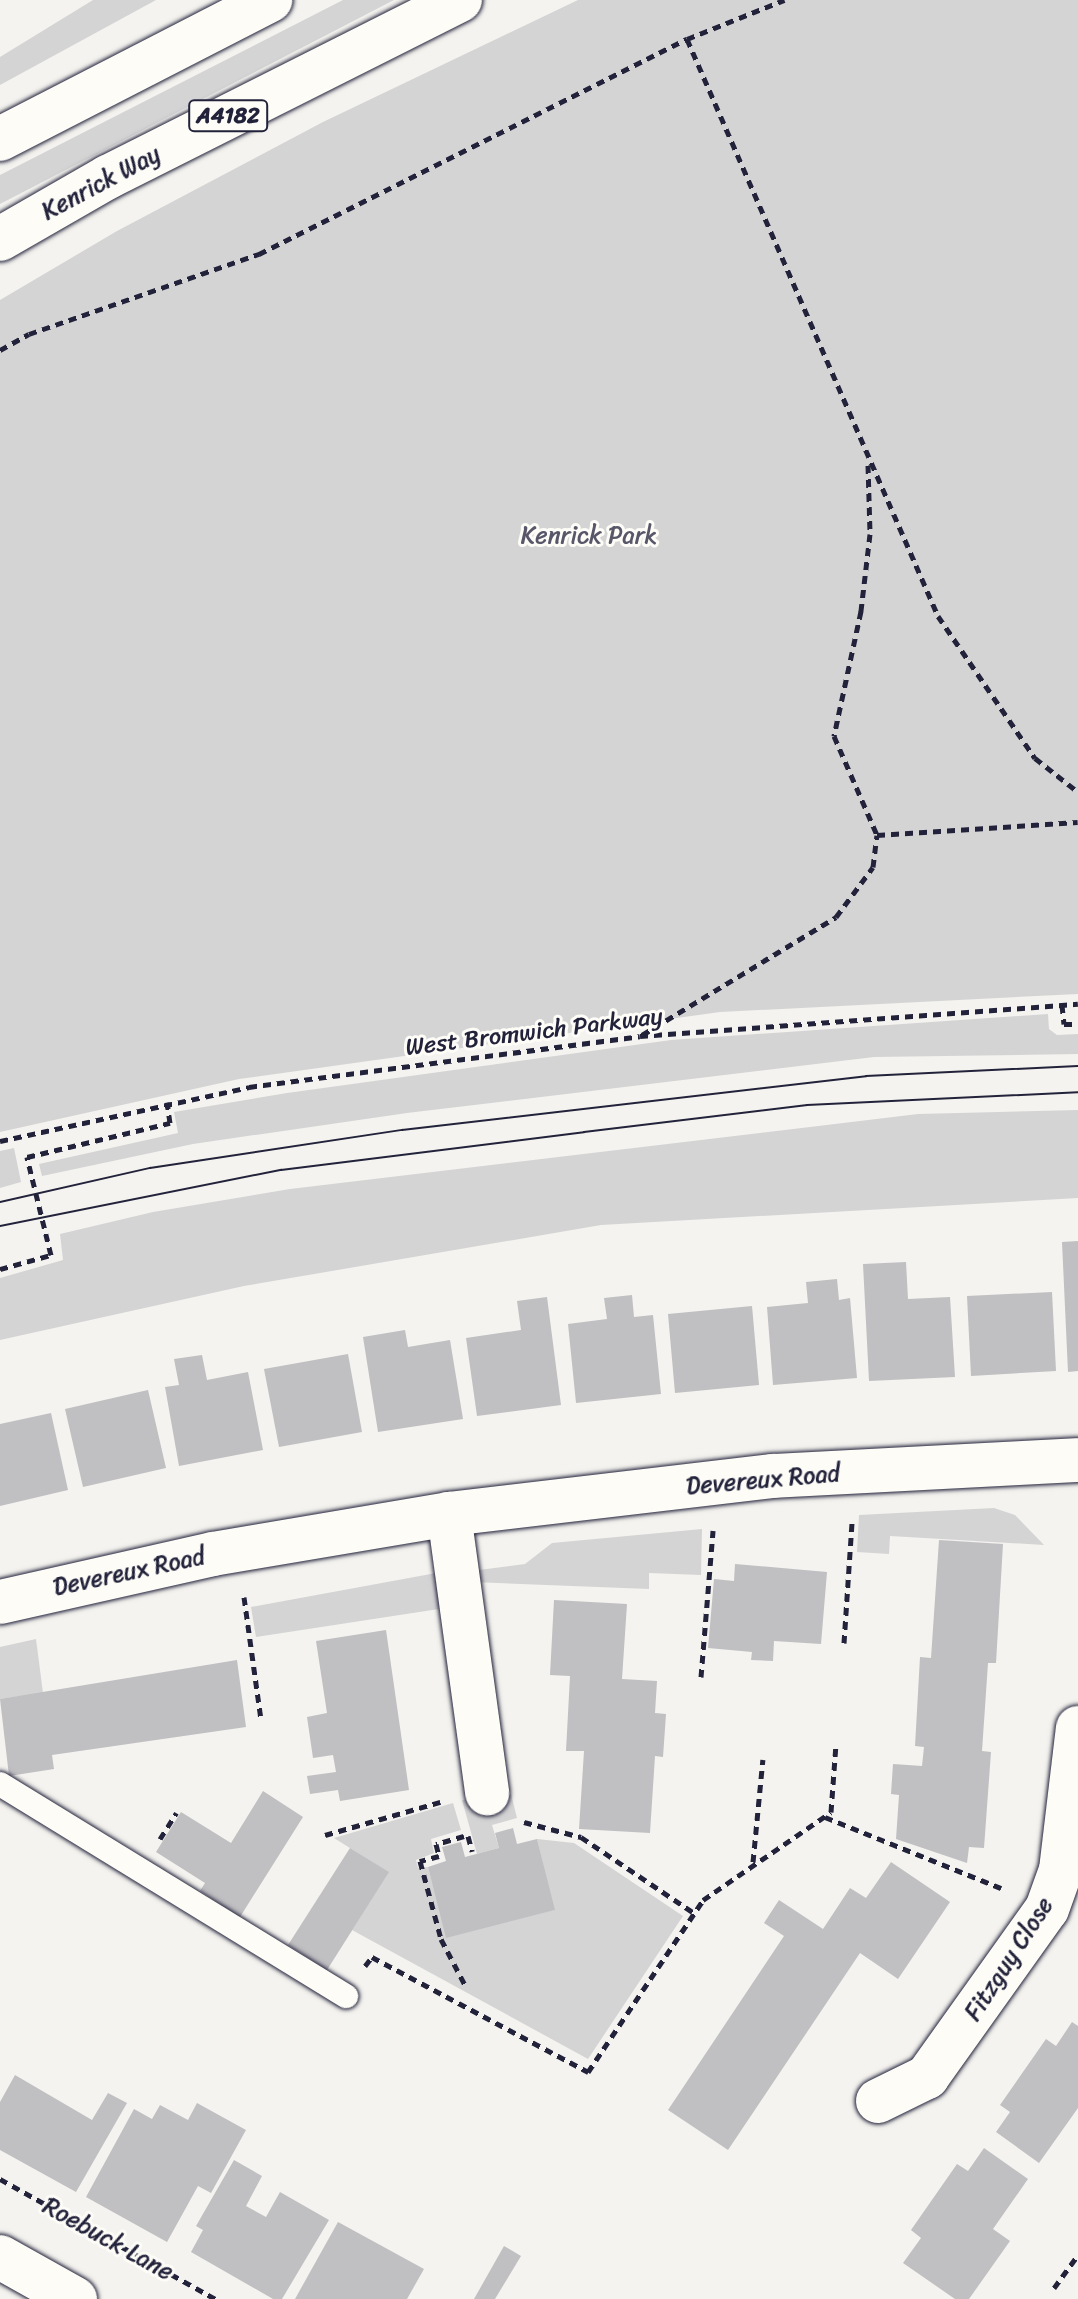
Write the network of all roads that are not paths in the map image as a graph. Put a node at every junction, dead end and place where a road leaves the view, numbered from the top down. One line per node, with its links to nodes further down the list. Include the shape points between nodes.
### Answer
1 (270, 0): 3 (street)
2 (460, 0): 4 (street, Kenrick Way / A4182, via 122,170)
3 (0, 139)
4 (0, 239)
5 (1078, 1460): 6 (street, Devereux Road, via 773,1476)
6 (449, 1514): 7 (street, Devereux Road, via 213,1554); 10 (street)
7 (0, 1602)
8 (1078, 1728): 12 (street, Fitzguy Close, via 1061,1870 1047,1909 927,2077)
9 (0, 1784): 11 (lane)
10 (487, 1793)
11 (346, 1996)
12 (878, 2101)
13 (0, 2257): 14 (street)
14 (75, 2299)

